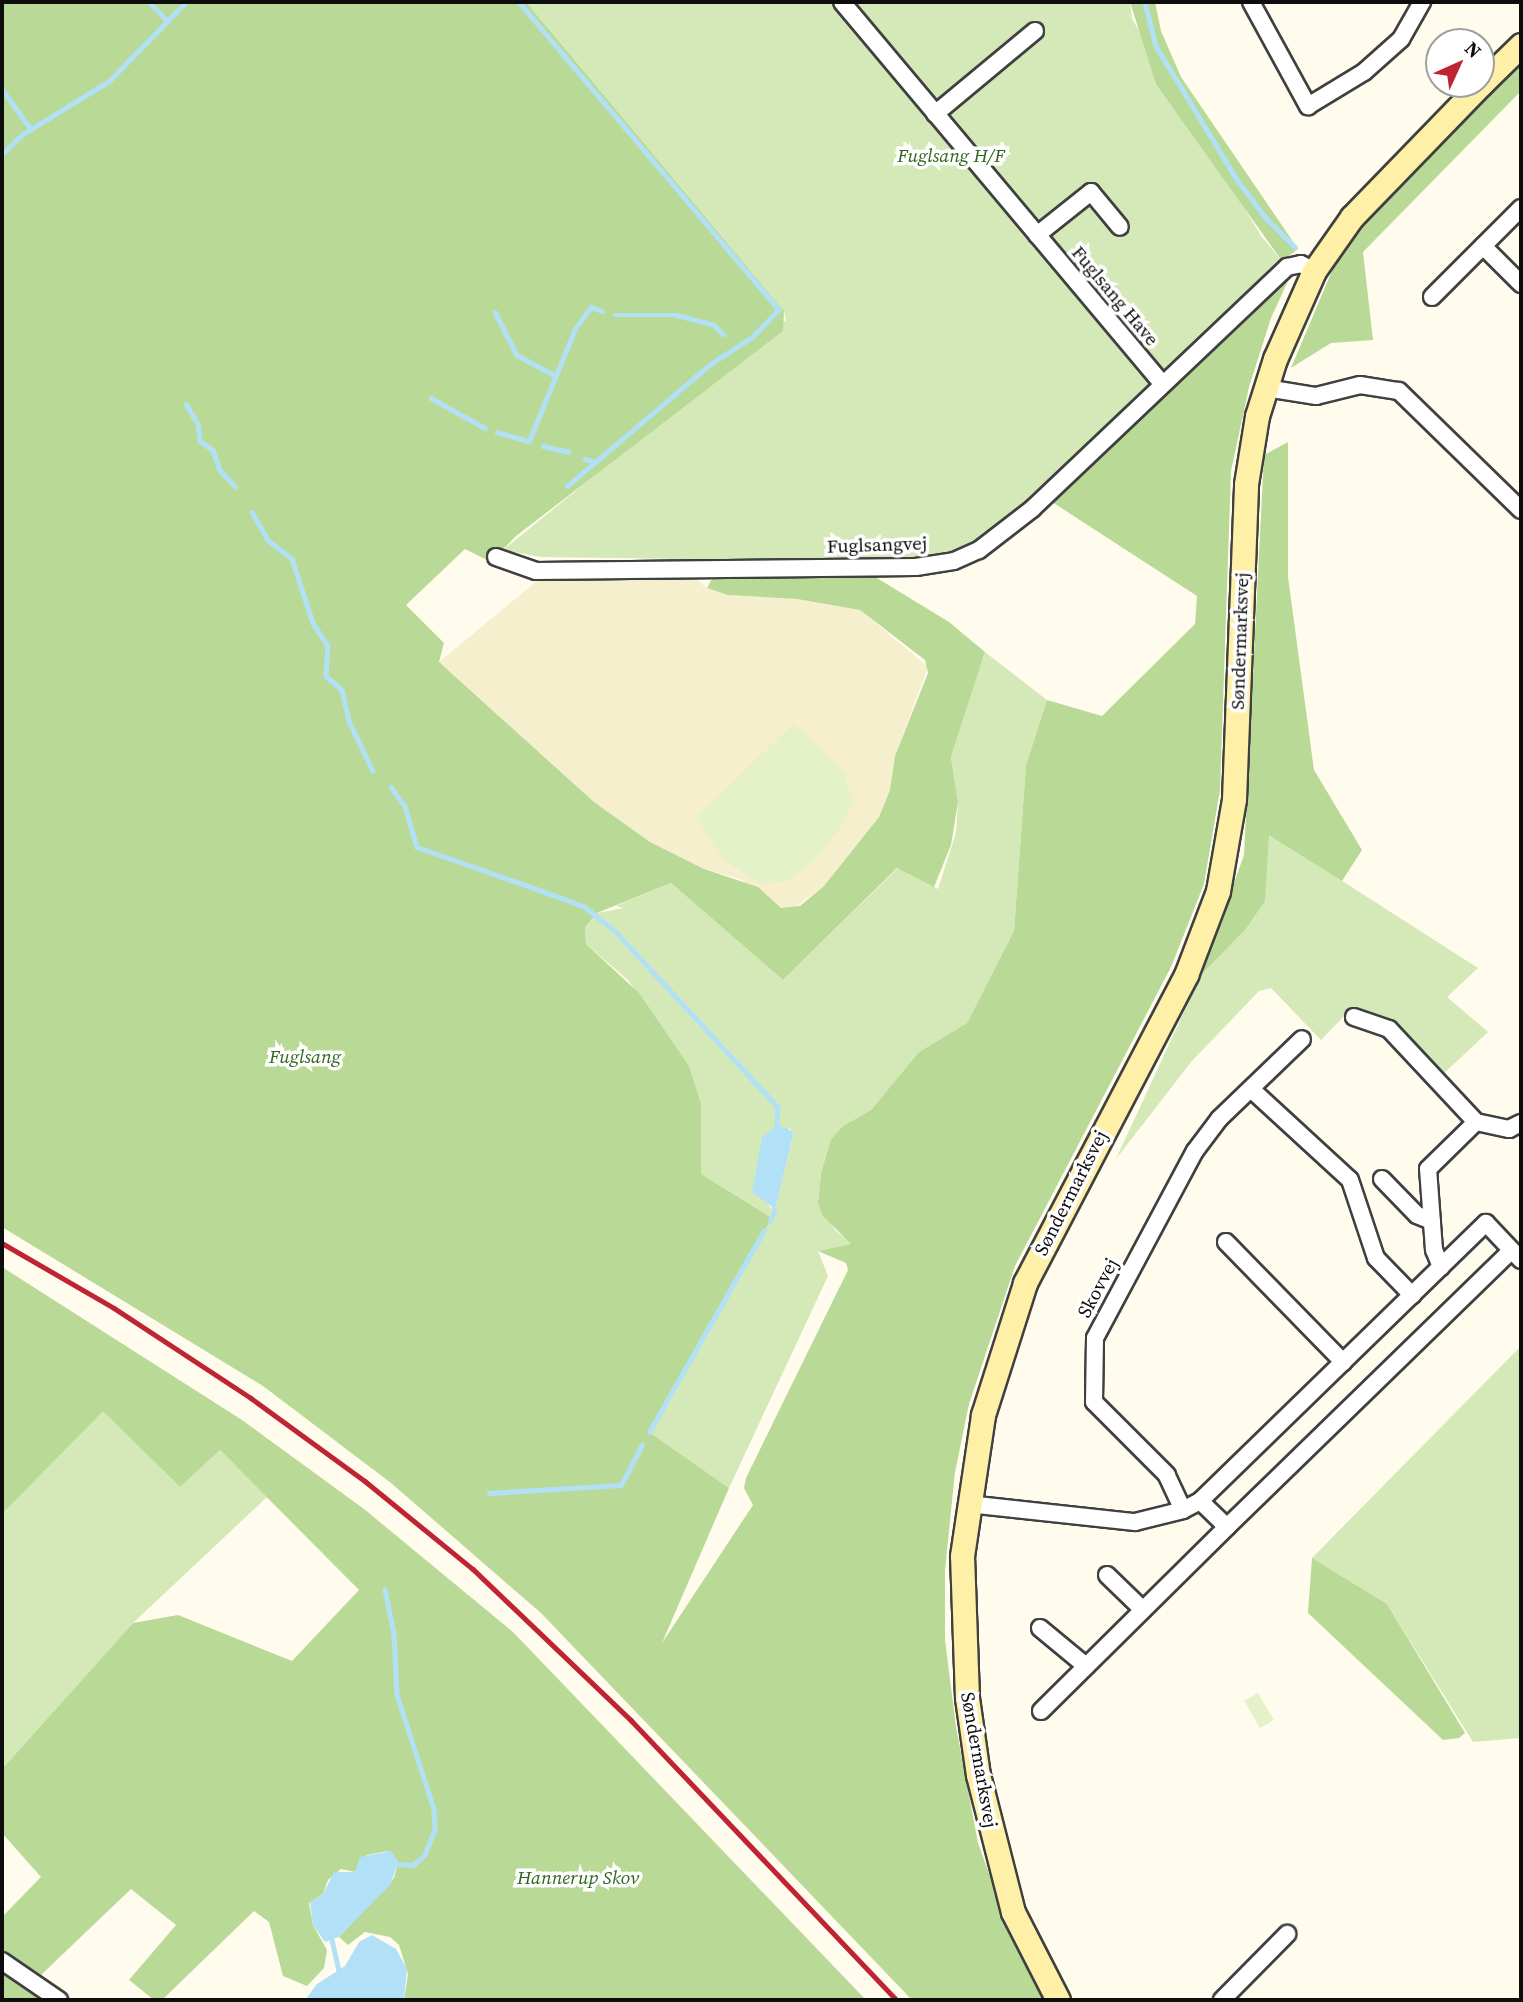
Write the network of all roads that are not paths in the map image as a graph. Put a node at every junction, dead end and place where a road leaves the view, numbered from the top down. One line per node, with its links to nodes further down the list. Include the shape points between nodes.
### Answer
1 (842, 2): 8 (street, Fuglsang Have)
2 (1251, 2): 3 (street, via 1308,106 1373,64 1401,39)
3 (1422, 2)
4 (1035, 31): 8 (street)
5 (1521, 45): 6 (street, Søndermarksvej)
6 (1495, 70)
7 (1467, 98): 13 (street, Søndermarksvej, via 1382,181)
8 (935, 114): 11 (street, Fuglsang Have)
9 (1521, 208): 12 (street)
10 (1120, 227): 11 (street, via 1091,192)
11 (1037, 235): 16 (street, Fuglsang Have)
12 (1483, 246): 14 (street); 15 (street)
13 (1314, 271): 16 (street, Fuglsangvej, via 1301,264 1287,267); 17 (street, Søndermarksvej, via 1286,328)
14 (1521, 284)
15 (1432, 298)
16 (1161, 384): 19 (street, Fuglsangvej, via 1032,509 979,550 954,561 916,567 536,571)
17 (1266, 388): 18 (street, via 1316,396 1360,385 1399,391); 33 (street, Søndermarksvej, via 1246,484 1234,799 1218,891 1186,975 1025,1283 983,1415)
18 (1521, 510)
19 (496, 556)
20 (1354, 1017): 23 (street, via 1388,1029)
21 (1302, 1039): 22 (street, Skovvej)
22 (1251, 1089): 30 (street, via 1350,1180 1376,1258); 34 (street, Skovvej, via 1195,1151 1095,1338 1094,1402 1167,1475)
23 (1476, 1122): 24 (street, via 1509,1129); 26 (street, via 1428,1169)
24 (1521, 1123)
25 (1382, 1179): 26 (street, via 1418,1215)
26 (1432, 1221): 29 (street)
27 (1226, 1242): 31 (street)
28 (1517, 1255): 29 (street, via 1486,1223); 35 (street)
29 (1441, 1267): 30 (street)
30 (1412, 1294): 31 (street)
31 (1343, 1362): 32 (street)
32 (1200, 1501): 34 (street); 35 (street)
33 (968, 1504): 34 (street, via 1135,1522); 44 (street, Søndermarksvej, via 961,1618 978,1774 1013,1912)
34 (1184, 1510)
35 (1227, 1527): 37 (street)
36 (1107, 1576): 37 (street)
37 (1143, 1610): 39 (street)
38 (1040, 1628): 39 (street)
39 (1086, 1666): 40 (street)
40 (1041, 1711)
41 (1287, 1934): 45 (street)
42 (2, 1961): 43 (street)
43 (59, 2000)
44 (1058, 2000)
45 (1222, 2000)

